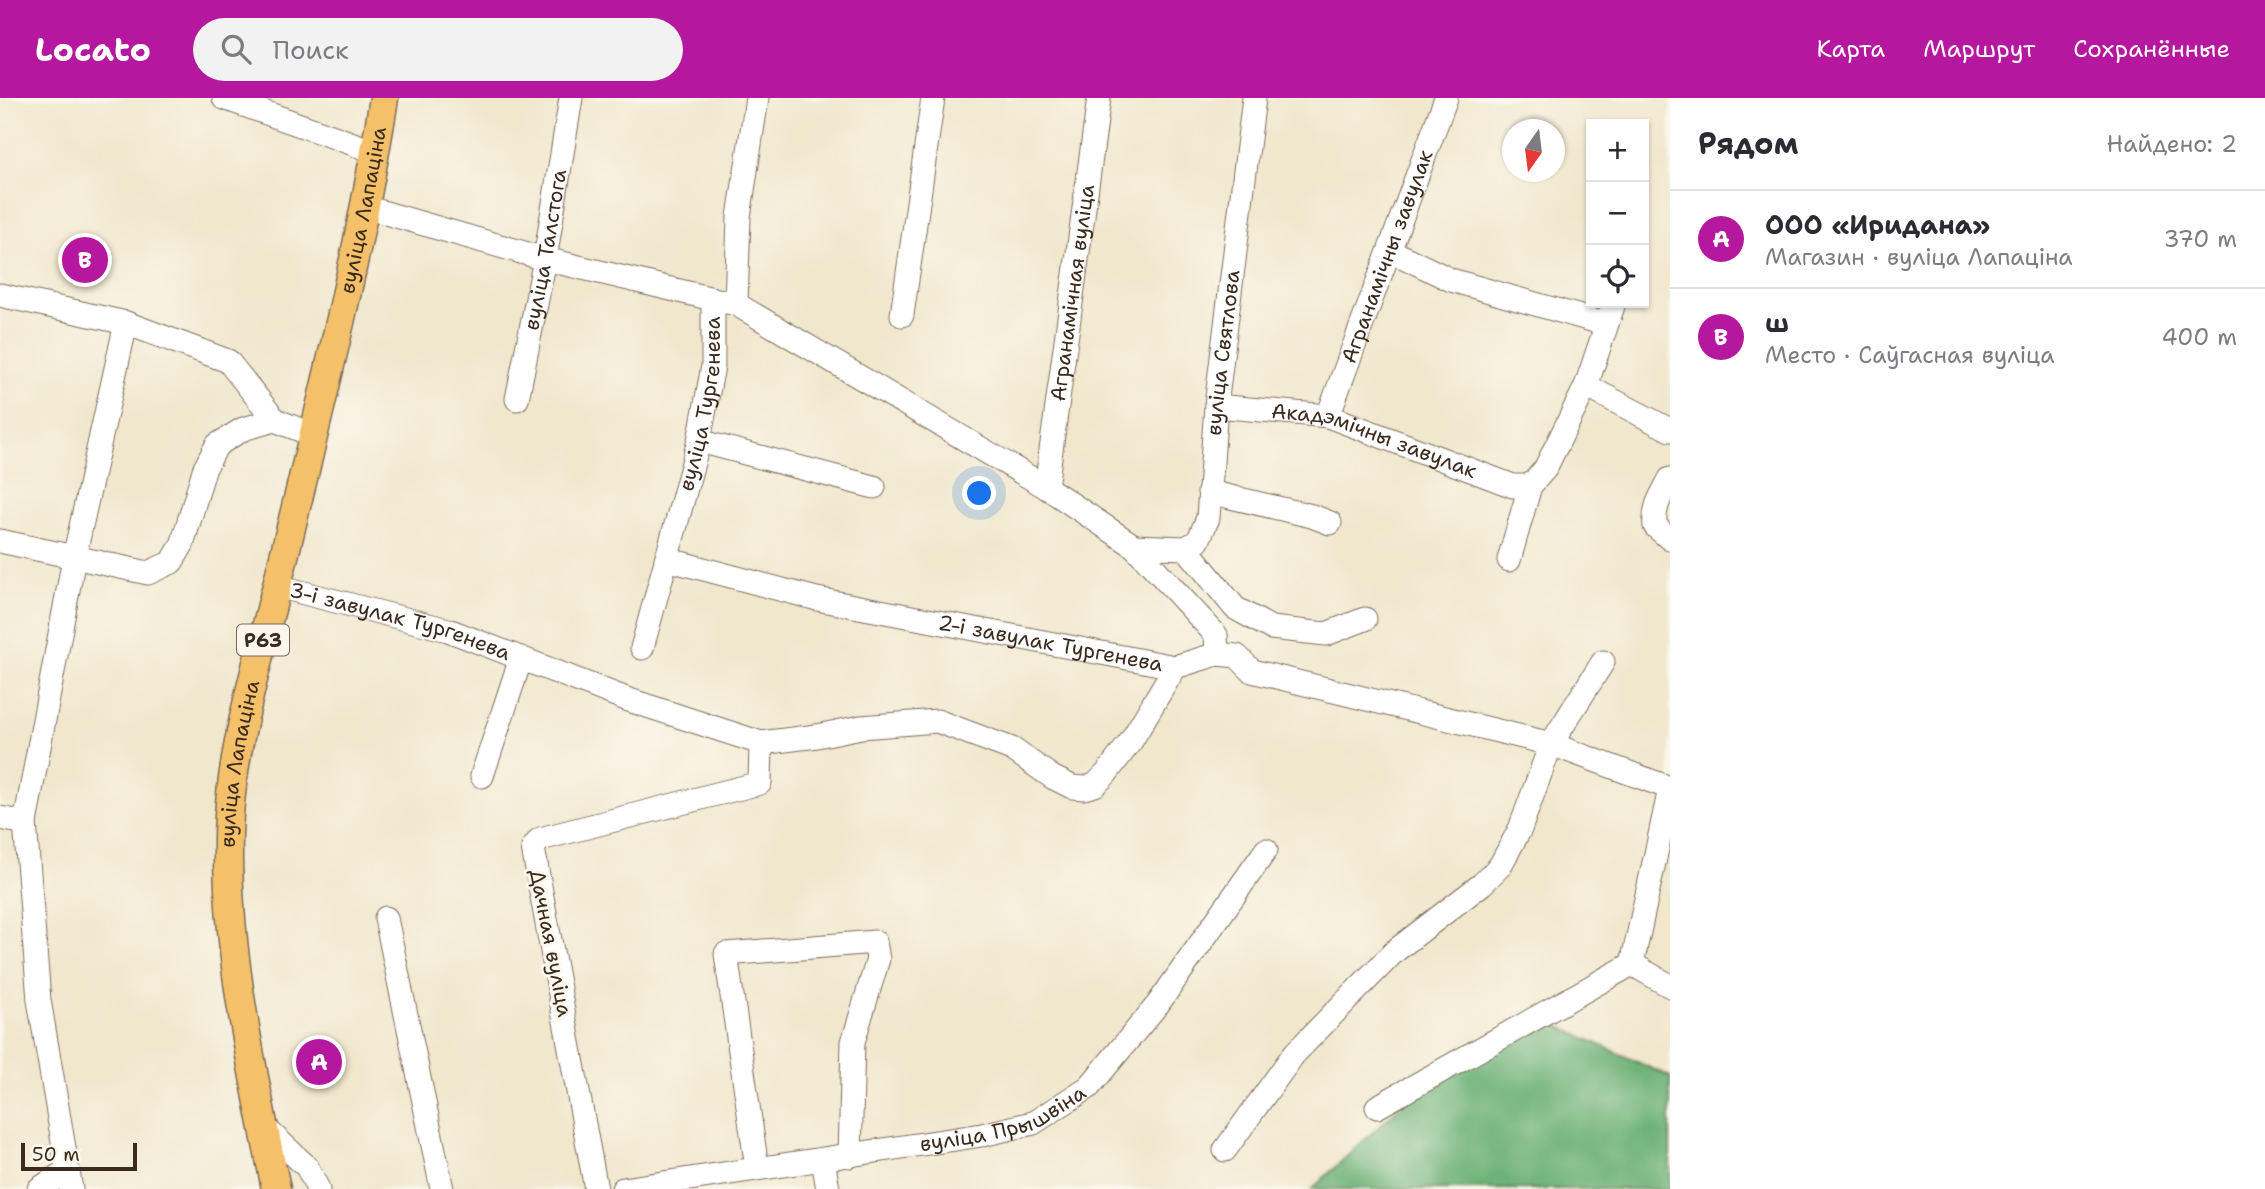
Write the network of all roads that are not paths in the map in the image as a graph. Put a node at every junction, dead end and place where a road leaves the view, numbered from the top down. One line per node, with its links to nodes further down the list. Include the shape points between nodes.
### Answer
1 (224, 98): 9 (street)
2 (384, 98): 9 (main road, вуліца Лапаціна / Р63)
3 (571, 98): 12 (street, вуліца Талстога)
4 (757, 98): 15 (street, вуліца Тургенева, via 739,216)
5 (933, 98): 17 (street)
6 (1099, 98): 31 (street, Агранамічная вуліца)
7 (1254, 98): 22 (street, вуліца Святлова)
8 (1446, 98): 11 (street, Агранамічны завулак)
9 (376, 152): 10 (main road, вуліца Лапаціна / Р63)
10 (365, 207): 12 (street); 26 (main road, вуліца Лапаціна / Р63)
11 (1391, 251): 19 (street, via 1451,280); 23 (street, Агранамічны завулак)
12 (545, 259): 14 (street); 21 (street, вуліца Талстога)
13 (0, 295): 18 (street)
14 (713, 299): 15 (street, вуліца Тургенева); 27 (street, вуліца Тургенева, via 713,366)
15 (736, 304): 31 (street)
16 (1612, 308): 19 (street)
17 (902, 315)
18 (126, 323): 24 (street, via 228,361); 38 (street)
19 (1605, 324): 20 (street)
20 (1586, 386): 25 (street); 29 (street, via 1545,469)
21 (517, 399)
22 (1216, 406): 23 (street, Акадэмічны завулак); 32 (street, вуліца Святлова)
23 (1328, 416): 29 (street, Акадэмічны завулак, via 1513,486)
24 (275, 421): 26 (street); 38 (street, via 243,429 217,445 172,562 148,573)
25 (1670, 430)
26 (313, 435): 41 (main road, вуліца Лапаціна / Р63)
27 (699, 441): 30 (street); 39 (street, вуліца Тургенева)
28 (1670, 479): 34 (street, via 1654,516 1656,526)
29 (1530, 486): 40 (street)
30 (874, 487)
31 (1046, 487): 36 (street)
32 (1209, 492): 33 (street); 37 (street, вуліца Святлова, via 1208,518 1198,541)
33 (1330, 523)
34 (1670, 539)
35 (0, 541): 38 (street)
36 (1134, 546): 37 (street); 44 (street, via 1216,635)
37 (1186, 548): 42 (street, via 1235,608 1271,628 1326,634)
38 (74, 558): 53 (street)
39 (666, 559): 43 (street, вуліца Тургенева); 47 (street, 2-і завулак Тургенева, via 817,599)
40 (1509, 560)
41 (276, 586): 45 (street, 3-і завулак Тургенева, via 448,629); 59 (main road, вуліца Лапаціна / Р63, via 236,764 228,834 235,971)
42 (1365, 619)
43 (642, 648)
44 (1217, 654): 47 (street, 2-і завулак Тургенева); 49 (street, via 1237,656 1252,671)
45 (521, 658): 48 (street, 3-і завулак Тургенева, via 626,699); 50 (street, 3-і завулак Тургенева)
46 (1603, 662): 49 (street)
47 (1175, 667): 48 (street, 3-і завулак Тургенева, via 1131,741 1095,785 1084,789 1052,777 1012,749 937,721)
48 (761, 743): 69 (street, Дачная вуліца, via 760,783 540,839 533,848)
49 (1551, 744): 51 (street); 60 (street, via 1520,829 1500,866 1395,951 1294,1054)
50 (482, 776)
51 (1670, 788): 56 (street)
52 (0, 818): 53 (street)
53 (25, 823): 64 (street, via 39,1000)
54 (1266, 850): 61 (street, вуліца Прышвіна, via 1158,1004 1089,1087 1032,1123)
55 (386, 918): 68 (street)
56 (1632, 964): 57 (street); 58 (street)
57 (1670, 986)
58 (1377, 1107)
59 (263, 1126): 66 (main road, вуліца Лапаціна / Р63); 67 (street, via 307,1167)
60 (1225, 1150)
61 (850, 1156): 62 (street, вуліца Прышвіна); 63 (street, via 853,1042 878,959 874,942 726,954)
62 (822, 1160): 63 (street, вуліца Прышвіна); 71 (street)
63 (757, 1168): 70 (street, вуліца Прышвіна)
64 (69, 1180): 65 (street)
65 (40, 1189)
66 (276, 1189)
67 (318, 1189)
68 (442, 1189)
69 (596, 1189)
70 (623, 1189)
71 (828, 1189)

